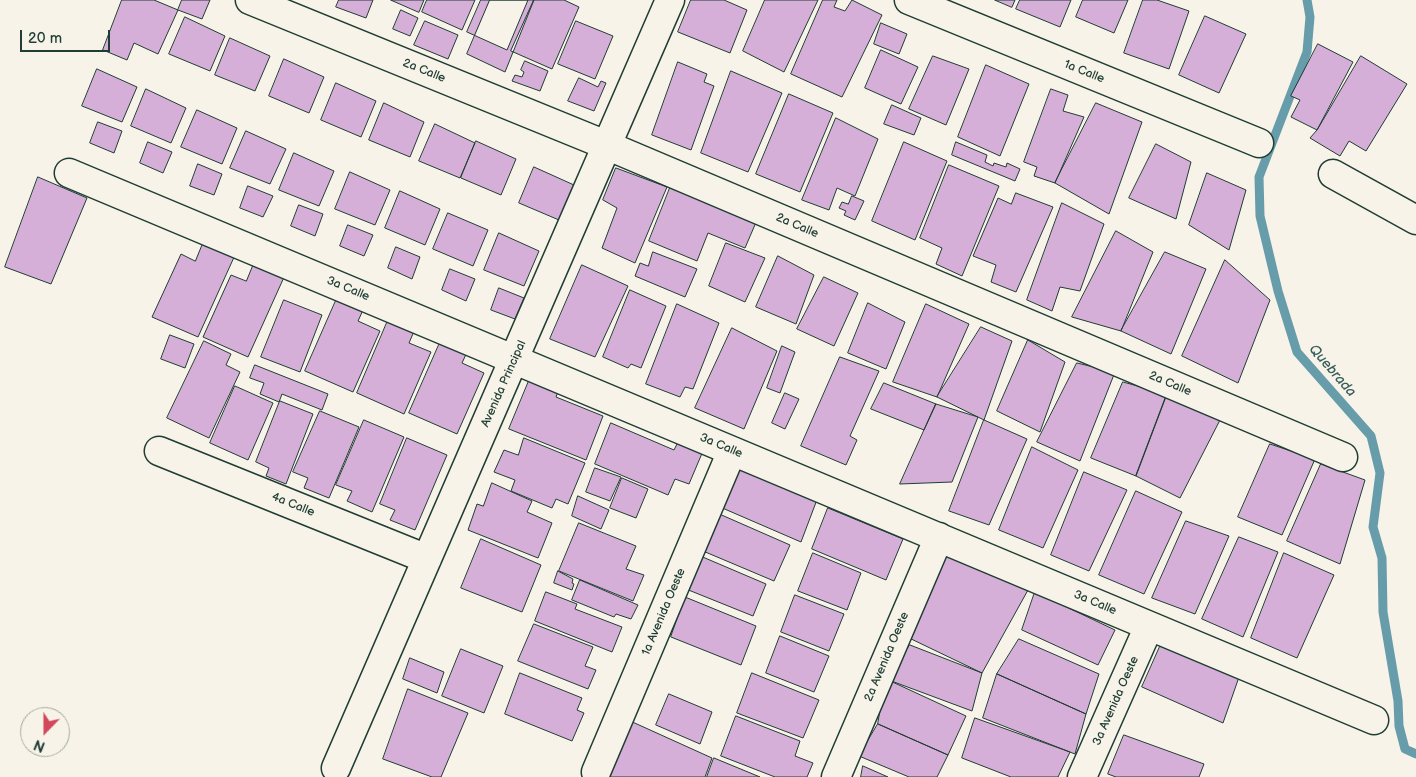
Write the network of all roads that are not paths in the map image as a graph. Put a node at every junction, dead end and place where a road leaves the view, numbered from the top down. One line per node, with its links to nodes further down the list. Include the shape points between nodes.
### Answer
1 (250, 0): 5 (street, 2a Calle)
2 (670, 0): 5 (street, Avenida Principal)
3 (908, 0): 4 (street, 1a Calle)
4 (1259, 143)
5 (606, 145): 9 (street, Avenida Principal); 12 (street, 2a Calle)
6 (68, 173): 9 (street, 3a Calle)
7 (1333, 174): 8 (street)
8 (1416, 220)
9 (516, 359): 11 (street, 3a Calle); 14 (street, Avenida Principal)
10 (159, 451): 14 (street, 4a Calle)
11 (732, 451): 13 (street, 3a Calle); 18 (street, 1a Avenida Oeste)
12 (1343, 457)
13 (939, 537): 15 (street, 3a Calle); 19 (street, 2a Avenida Oeste)
14 (427, 559): 17 (street, Avenida Principal)
15 (1149, 626): 16 (street, 3a Calle); 20 (street, 3a Avenida Oeste)
16 (1374, 720)
17 (336, 768)
18 (596, 772)
19 (836, 777)
20 (1082, 777)

